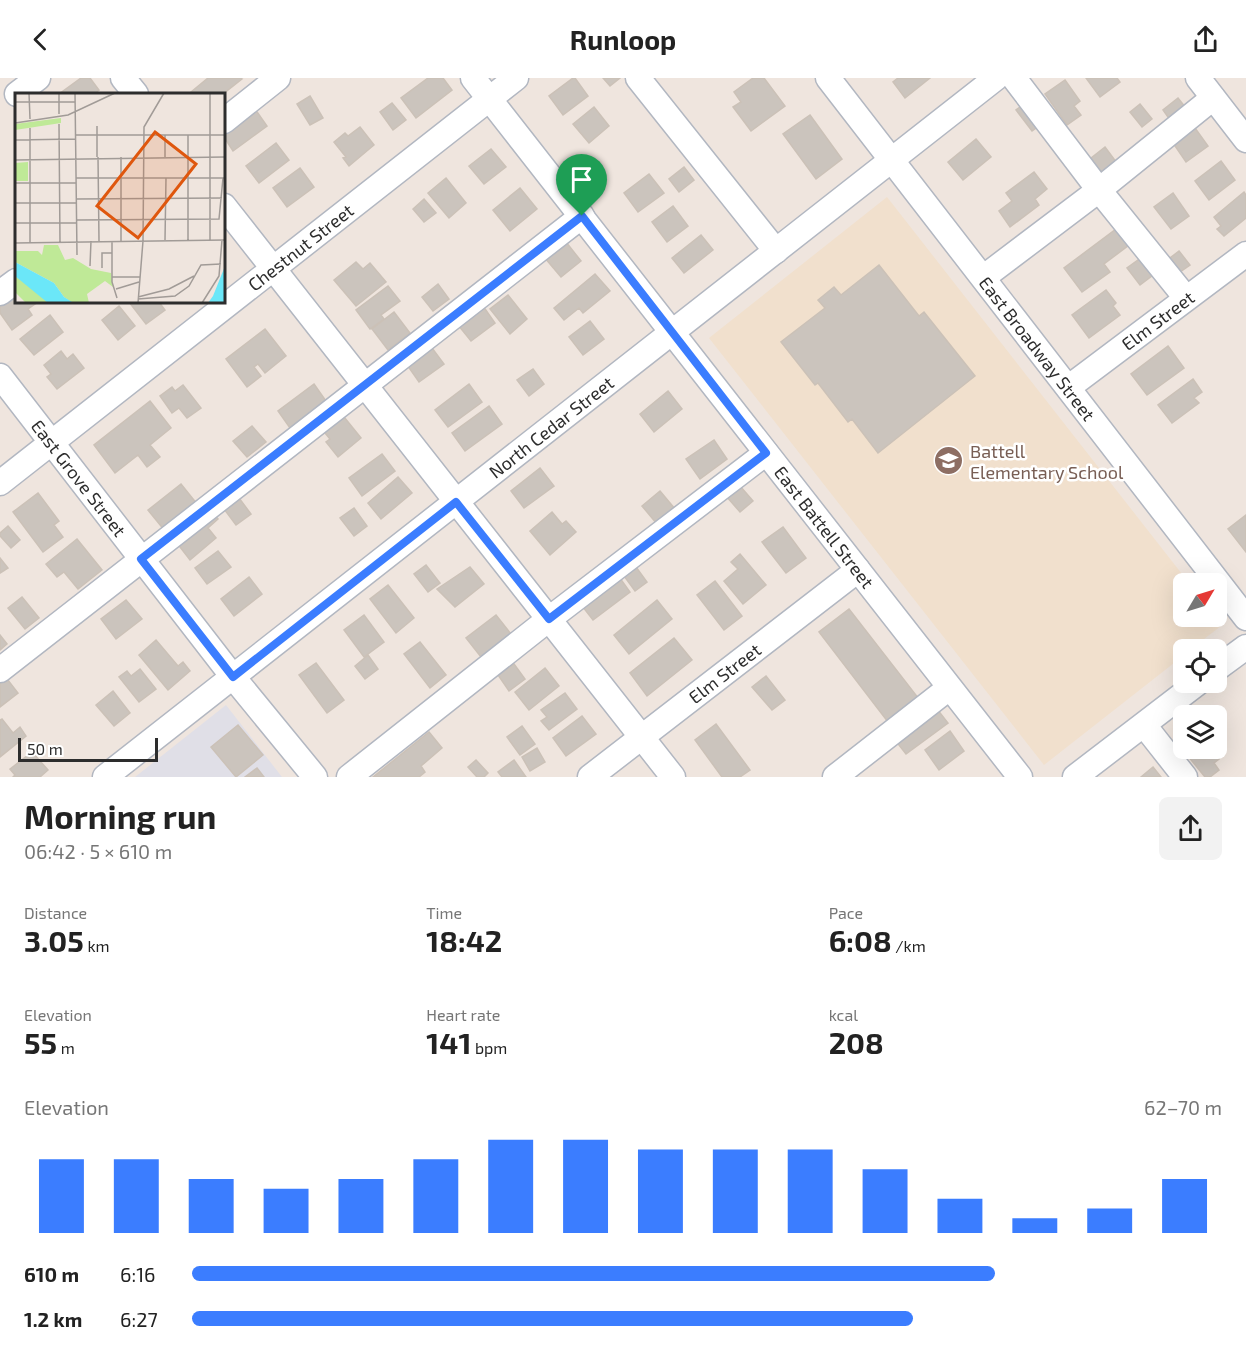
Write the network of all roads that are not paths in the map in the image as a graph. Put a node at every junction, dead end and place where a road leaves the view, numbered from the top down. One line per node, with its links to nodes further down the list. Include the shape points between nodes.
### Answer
1 (38, 78): 11 (street)
2 (123, 78): 12 (street)
3 (278, 78): 17 (street)
4 (473, 78): 15 (street, East Battell Street)
5 (516, 78): 15 (street, Chestnut Street)
6 (638, 78): 23 (street)
7 (828, 78): 19 (street, East Broadway Street)
8 (996, 78): 19 (street, North Cedar Street)
9 (1014, 78): 20 (street)
10 (1198, 78): 14 (street)
11 (19, 93)
12 (135, 93)
13 (15, 97): 16 (street)
14 (1214, 98): 18 (street); 20 (street)
15 (489, 99): 22 (street, East Battell Street); 25 (street, Chestnut Street)
16 (0, 108)
17 (225, 120)
18 (1246, 140)
19 (893, 160): 23 (street, North Cedar Street); 26 (street, East Broadway Street)
20 (1100, 190): 26 (street); 29 (street)
21 (225, 207): 25 (street)
22 (582, 216): 30 (street, East Battell Street); 32 (street)
23 (776, 252): 30 (street, North Cedar Street)
24 (1246, 254): 29 (street, Elm Street)
25 (273, 269): 32 (street); 34 (street, Chestnut Street)
26 (984, 277): 33 (street, East Broadway Street)
27 (15, 282): 28 (street)
28 (0, 293)
29 (1186, 298): 33 (street, Elm Street)
30 (672, 333): 35 (street, East Battell Street); 37 (street, North Cedar Street)
31 (0, 376): 34 (street, East Grove Street)
32 (365, 386): 37 (street); 38 (street)
33 (1069, 387): 40 (street, East Broadway Street)
34 (52, 442): 36 (street, Chestnut Street); 38 (street, East Grove Street)
35 (766, 453): 39 (street, East Battell Street); 41 (street)
36 (0, 483)
37 (456, 502): 41 (street); 45 (street, North Cedar Street)
38 (141, 559): 44 (street); 45 (street, East Grove Street)
39 (858, 570): 46 (street, East Battell Street); 49 (street, Elm Street)
40 (1246, 618)
41 (549, 619): 49 (street); 52 (street)
42 (1246, 646): 43 (street)
43 (1227, 661)
44 (0, 670)
45 (233, 677): 50 (street, North Cedar Street); 51 (street, East Grove Street)
46 (950, 688): 55 (street); 56 (street, East Battell Street)
47 (1185, 693): 48 (street)
48 (1144, 725): 57 (street); 58 (street)
49 (642, 738): 53 (street, Elm Street); 54 (street)
50 (105, 777)
51 (315, 777)
52 (349, 777)
53 (590, 777)
54 (673, 777)
55 (835, 777)
56 (1020, 777)
57 (1075, 777)
58 (1185, 777)

